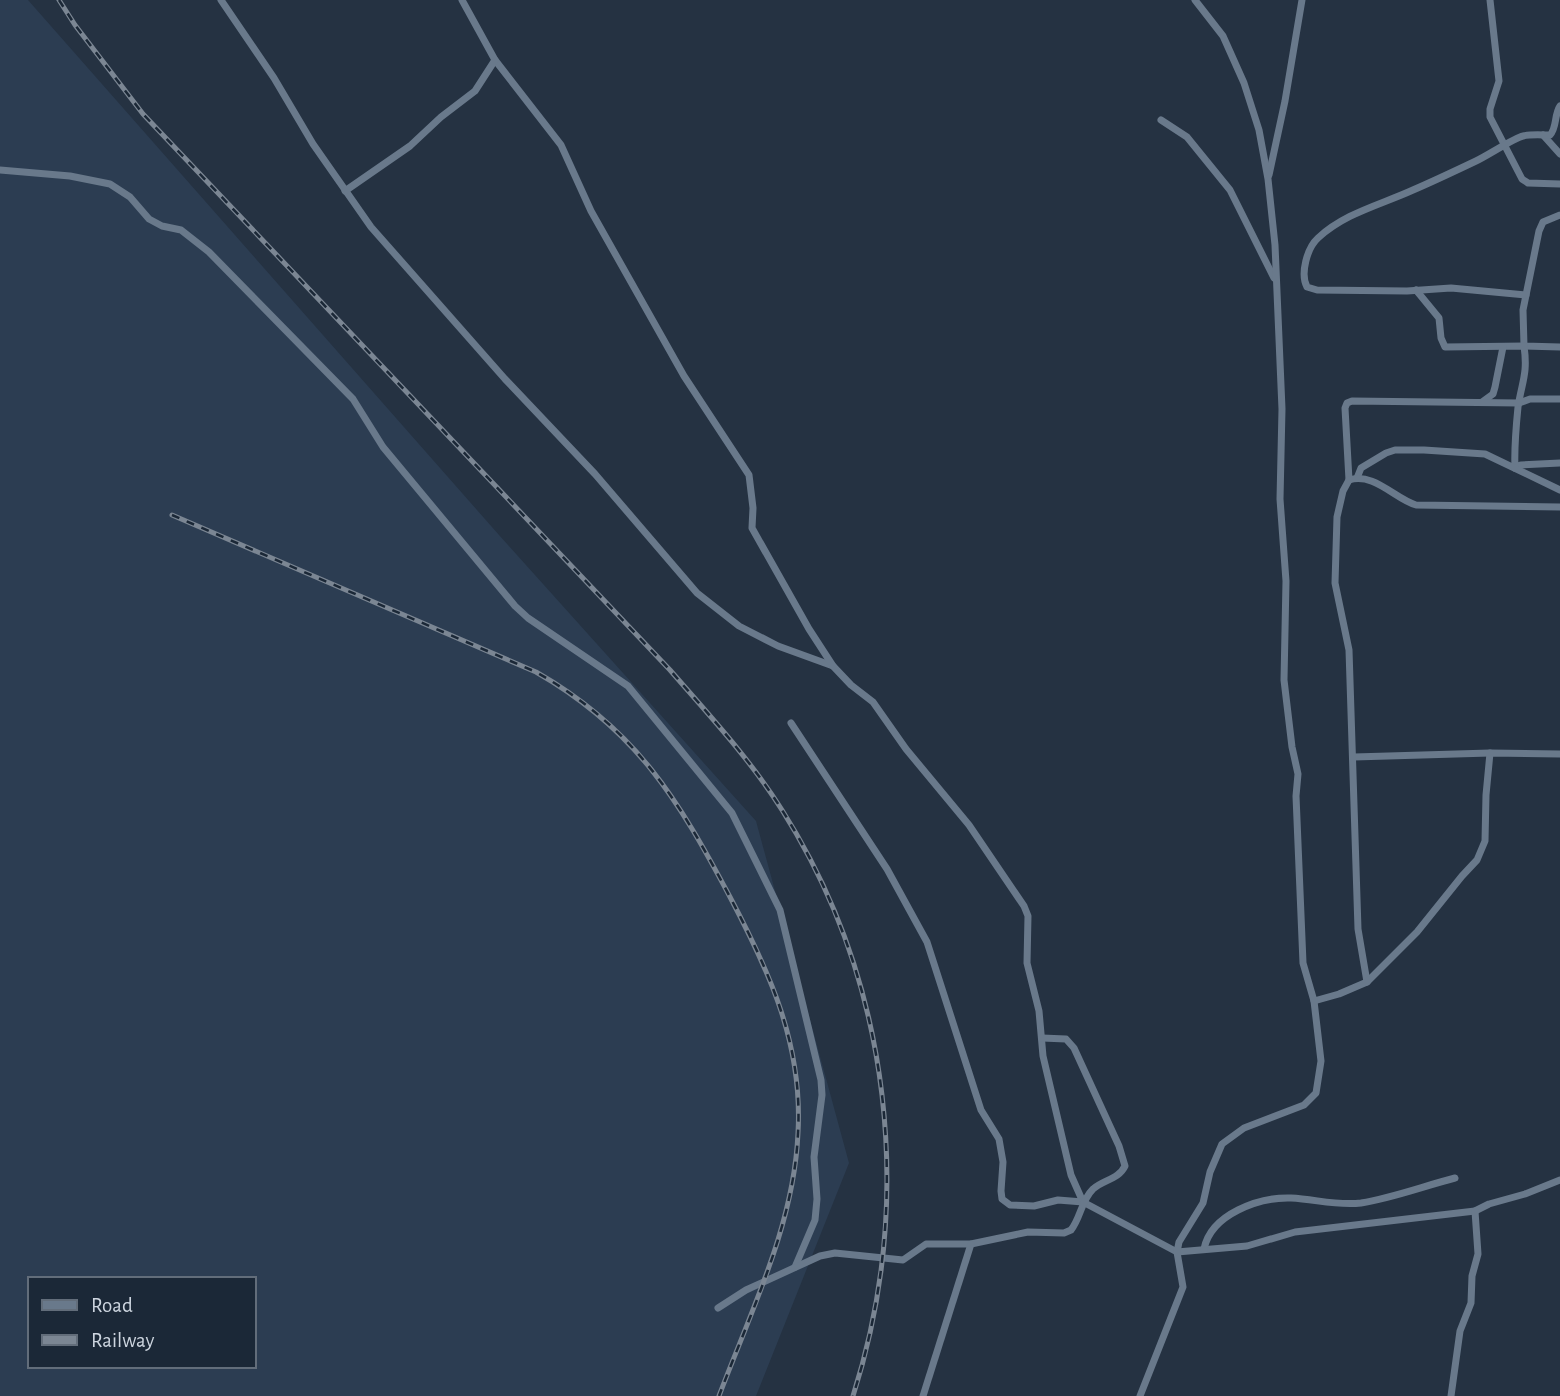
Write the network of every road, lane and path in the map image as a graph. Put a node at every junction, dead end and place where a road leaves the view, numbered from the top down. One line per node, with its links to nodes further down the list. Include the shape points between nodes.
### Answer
1 (220, 0): 15 (street)
2 (462, 0): 6 (street)
3 (1195, 0): 13 (street, via 1223,36 1244,83)
4 (1302, 0): 13 (street)
5 (1490, 0): 10 (street, via 1499,81 1490,117)
6 (495, 60): 15 (street, via 475,91 410,146); 31 (street, via 561,145 592,211 684,376 749,475 757,541)
7 (1560, 106): 9 (street, via 1553,131)
8 (1161, 120): 17 (street, via 1187,137 1230,190)
9 (1543, 135): 10 (street, via 1524,136); 11 (street)
10 (1506, 146): 14 (street, via 1522,179); 18 (street, via 1357,211 1318,238 1307,256 1307,287)
11 (1560, 154)
12 (0, 170): 46 (street, via 110,184 130,197 149,219 181,230 209,252 353,399 383,447 515,606 628,686 732,813 780,910 821,1080 814,1157 815,1220)
13 (1268, 179): 17 (street)
14 (1560, 184)
15 (345, 191): 31 (street, via 371,227 697,593 739,626)
16 (1560, 215): 19 (street, via 1543,222 1539,231)
17 (1276, 281): 37 (street, via 1286,581 1284,680 1298,774 1303,963)
18 (1416, 290): 19 (street, via 1451,288); 20 (street, via 1439,318 1445,347)
19 (1526, 295): 21 (street)
20 (1503, 346): 21 (street); 24 (street, via 1493,394)
21 (1524, 346): 22 (street); 25 (street, via 1526,376)
22 (1560, 346)
23 (1560, 399): 25 (street)
24 (1482, 402): 25 (street); 28 (street, via 1347,403)
25 (1519, 403): 27 (street)
26 (1560, 463): 27 (street)
27 (1515, 468): 28 (street, via 1485,454 1395,450 1361,468); 29 (street)
28 (1353, 479): 30 (street, via 1394,492 1416,505); 35 (street, via 1343,491 1337,517 1335,583 1349,650)
29 (1560, 490)
30 (1560, 507)
31 (834, 666): 38 (street, via 873,702 1017,892 1028,916 1027,963)
32 (791, 723): 41 (street, via 887,869 927,942 981,1110 999,1139 1002,1199 1020,1207 1058,1200)
33 (1490, 753): 34 (street); 35 (street); 36 (street, via 1485,841 1477,860 1417,932)
34 (1560, 754)
35 (1354, 757): 36 (street, via 1358,929)
36 (1367, 982): 37 (street)
37 (1314, 1000): 45 (street, via 1321,1061 1316,1093 1304,1105 1244,1128 1222,1144 1203,1203)
38 (1042, 1038): 41 (street, via 1071,1175); 41 (street, via 1070,1042 1124,1158 1123,1170 1093,1189)
39 (1455, 1178): 44 (street, via 1362,1203 1285,1198 1254,1205 1217,1224)
40 (1560, 1180): 42 (street)
41 (1083, 1202): 43 (street, via 1075,1225 1064,1233 1028,1232); 45 (street)
42 (1475, 1210): 44 (street, via 1295,1232 1247,1246); 50 (street, via 1478,1254)
43 (971, 1244): 46 (street, via 926,1244 903,1260 835,1253); 48 (street)
44 (1204, 1249): 45 (street)
45 (1177, 1251): 49 (street, via 1183,1287)
46 (795, 1267): 47 (street)
47 (718, 1308)
48 (923, 1396)
49 (1140, 1396)
50 (1451, 1396)

